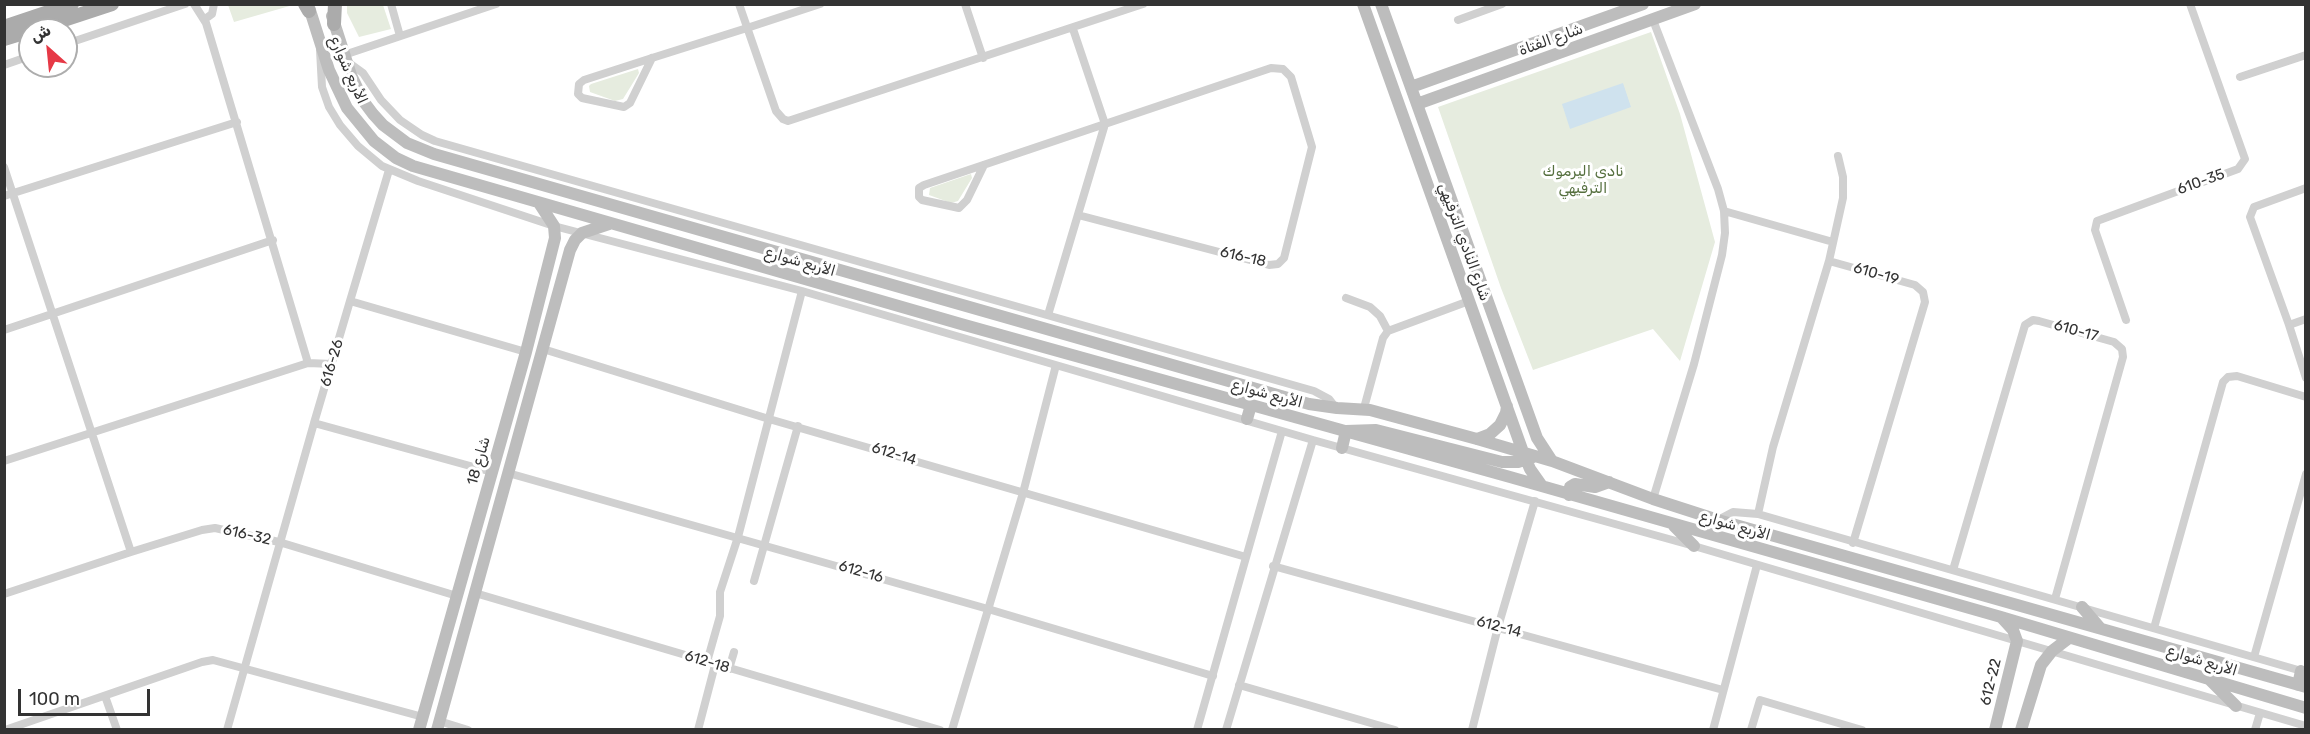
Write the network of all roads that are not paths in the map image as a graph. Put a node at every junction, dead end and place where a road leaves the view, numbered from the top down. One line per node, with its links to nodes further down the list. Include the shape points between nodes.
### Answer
1 (72, 4): 27 (main road)
2 (112, 4): 22 (main road)
3 (185, 4): 32 (street)
4 (194, 4): 23 (street)
5 (214, 4): 23 (street, via 212,14)
6 (328, 4): 26 (main road, الأربع شوارع)
7 (335, 4): 26 (main road)
8 (390, 4): 31 (street)
9 (496, 4): 31 (street)
10 (739, 4): 28 (street)
11 (820, 4): 28 (street)
12 (965, 4): 38 (street)
13 (1143, 4): 21 (street)
14 (1363, 4): 62 (main road, شارع النادي الترفيهي)
15 (1381, 4): 40 (main road, شارع النادي الترفيهي)
16 (1502, 4): 25 (street)
17 (1643, 4): 30 (main road, شارع الفتاة)
18 (1695, 4): 24 (main road, شارع الفتاة)
19 (2190, 4): 67 (street, 610-35, via 2245,159 2238,169 2097,221 2095,230)
20 (307, 7): 34 (main road, الأربع شوارع)
21 (1124, 8): 29 (street)
22 (68, 18)
23 (205, 19): 42 (street)
24 (1653, 20): 33 (main road, شارع الفتاة); 51 (street)
25 (1458, 21)
26 (334, 24): 36 (main road, الأربع شوارع)
27 (4, 27)
28 (747, 28): 37 (street); 38 (street, via 776,111 783,119 794,120)
29 (1073, 29): 38 (street); 43 (street)
30 (1569, 31): 33 (main road, via 1567,40); 40 (main road, شارع الفتاة)
31 (400, 36): 36 (street)
32 (78, 40)
33 (1574, 47): 41 (main road, شارع الفتاة)
34 (321, 48): 47 (street, via 322,87 334,116 358,146); 50 (main road, الأربع شوارع, via 347,108 385,150 412,166)
35 (2306, 55): 39 (street)
36 (344, 58): 63 (main road, الأربع شوارع, via 373,114 394,134 420,149); 65 (street, via 363,73 400,120 435,141)
37 (652, 58): 37 (street, via 633,98 624,106 578,94 579,84 584,80)
38 (983, 58)
39 (2240, 77)
40 (1416, 85): 41 (main road, شارع النادي الترفيهي)
41 (1421, 102): 94 (main road, شارع النادي الترفيهي, via 1535,432)
42 (237, 122): 49 (street); 56 (street)
43 (1105, 124): 45 (street); 52 (street); 52 (street, 616-18, via 1271,68 1283,69 1291,77 1312,147 1284,258 1269,265)
44 (1838, 156): 57 (street, via 1843,188)
45 (984, 165): 45 (street, via 959,208 922,201 919,197 919,188 924,185)
46 (4, 167): 49 (street)
47 (389, 170): 54 (street); 61 (street, 616-26)
48 (2306, 188): 69 (street, via 2254,207 2250,217)
49 (9, 194): 64 (street)
50 (539, 203): 53 (main road, الأربع شوارع); 54 (main road)
51 (1724, 211): 57 (street); 104 (street, via 1722,255)
52 (1078, 215): 65 (street)
53 (610, 224): 55 (main road); 68 (main road, الأربع شوارع)
54 (554, 225): 55 (street); 73 (main road, شارع 18, via 555,238)
55 (582, 233): 59 (street); 72 (main road, شارع 18, via 570,250)
56 (273, 240): 64 (street); 74 (street)
57 (1833, 242): 58 (street)
58 (1828, 261): 106 (street, via 1773,447); 113 (street, 610-19, via 1915,285 1924,297)
59 (802, 291): 76 (street); 83 (street)
60 (1346, 298): 71 (street, via 1370,307)
61 (350, 301): 73 (street); 75 (street, 616-26)
62 (1469, 301): 71 (street); 80 (main road, شارع النادي الترفيهي)
63 (967, 306): 68 (main road); 81 (main road, الأربع شوارع, via 1309,404)
64 (53, 314): 70 (street); 89 (street)
65 (1048, 315): 81 (street, via 1314,391)
66 (2306, 319): 69 (street)
67 (2126, 320)
68 (961, 324): 79 (main road, الأربع شوارع)
69 (2289, 325): 77 (street)
70 (4, 330)
71 (1388, 331): 82 (street)
72 (543, 349): 83 (street, 612-14); 98 (main road, شارع 18)
73 (526, 352): 97 (main road, شارع 18)
74 (308, 363): 75 (street); 89 (street)
75 (332, 364): 85 (street, 616-26)
76 (1056, 365): 84 (street); 102 (street)
77 (2306, 378)
78 (2306, 398): 131 (street, via 2237,376 2223,382)
79 (1251, 405): 84 (main road); 88 (main road, الأربع شوارع)
80 (1507, 406): 90 (main road, via 1500,425); 94 (main road, شارع النادي الترفيهي)
81 (1336, 408): 82 (main road, الأربع شوارع)
82 (1364, 408): 90 (main road, الأربع شوارع)
83 (769, 419): 86 (street, 612-14); 110 (street)
84 (1247, 420): 87 (street)
85 (314, 423): 97 (street); 112 (street, 616-26)
86 (798, 426): 102 (street, 612-14); 114 (street)
87 (1282, 431): 91 (street); 117 (street)
88 (1346, 431): 93 (main road); 96 (main road, via 1385,431); 101 (main road, الأربع شوارع)
89 (92, 433): 95 (street); 116 (street)
90 (1477, 439): 92 (main road, الأربع شوارع)
91 (1313, 440): 93 (street); 119 (street)
92 (1505, 447): 94 (main road, الأربع شوارع); 96 (main road, via 1507,455)
93 (1342, 448): 105 (street)
94 (1532, 454): 96 (main road, via 1510,463); 100 (main road, الأربع شوارع); 101 (main road, شارع النادي الترفيهي)
95 (4, 461)
96 (1502, 462)
97 (492, 472): 109 (main road, شارع 18)
98 (508, 473): 110 (street, 612-16); 111 (main road, شارع 18)
99 (2306, 474): 139 (street)
100 (1609, 482): 103 (main road, via 1595,487 1575,484); 104 (main road, الأربع شوارع)
101 (1542, 486): 103 (main road, الأربع شوارع)
102 (1023, 493): 117 (street, 612-14); 127 (street)
103 (1569, 495): 108 (main road, الأربع شوارع)
104 (1653, 499): 107 (main road, الأربع شوارع)
105 (1536, 501): 115 (street); 129 (street)
106 (1758, 514): 107 (street, via 1733,512); 113 (street)
107 (1718, 520): 130 (main road, الأربع شوارع)
108 (1673, 525): 115 (main road); 128 (main road, الأربع شوارع)
109 (475, 533): 111 (main road); 124 (main road, شارع 18)
110 (738, 537): 114 (street, 612-16); 140 (street, via 720,592)
111 (490, 538): 122 (main road, شارع 18)
112 (279, 542): 116 (street, 616-32, via 215,528); 124 (street, 616-32); 142 (street, 616-26)
113 (1853, 543): 120 (street)
114 (764, 544): 121 (street); 127 (street, 612-16)
115 (1694, 546): 118 (street)
116 (131, 552): 123 (street, 616-32)
117 (1246, 557): 145 (street)
118 (1757, 565): 134 (street); 149 (street)
119 (1274, 566): 129 (street, 612-14); 147 (street)
120 (1953, 570): 125 (street); 125 (street, 610-17, via 2025,325 2039,321 2114,342 2123,357)
121 (754, 581)
122 (475, 593): 140 (street, 612-18); 155 (main road, شارع 18)
123 (4, 594)
124 (457, 596): 154 (main road, شارع 18)
125 (2055, 599): 126 (street)
126 (2082, 607): 130 (main road); 131 (street)
127 (988, 609): 145 (street, 612-16); 163 (street)
128 (2001, 617): 132 (main road, الأربع شوارع); 134 (main road)
129 (1498, 627): 149 (street, 612-14); 167 (street)
130 (2100, 628): 133 (main road, الأربع شوارع)
131 (2154, 628): 139 (street)
132 (2069, 638): 136 (main road); 138 (main road, الأربع شوارع)
133 (2144, 640): 135 (main road, الأربع شوارع); 138 (main road, via 2144,651)
134 (2017, 641): 136 (street); 171 (main road, 612-22)
135 (2167, 648): 141 (main road, via 2160,655); 148 (main road, الأربع شوارع)
136 (2052, 651): 151 (street); 172 (main road, via 2037,673)
137 (734, 652): 143 (street)
138 (2135, 657): 141 (main road, الأربع شوارع)
139 (2254, 657): 144 (street)
140 (711, 664): 143 (street, 612-18); 161 (street)
141 (2161, 664): 146 (main road, الأربع شوارع)
142 (243, 666): 150 (street, via 208,660); 154 (street); 159 (street, 616-26)
143 (729, 669): 162 (street, 612-18)
144 (2303, 671): 148 (main road)
145 (1213, 676): 164 (street)
146 (2209, 679): 151 (main road); 152 (main road, الأربع شوارع)
147 (1239, 685): 165 (street); 166 (street)
148 (2302, 686)
149 (1723, 690): 168 (street)
150 (105, 696): 157 (street); 158 (street)
151 (2236, 706): 153 (street)
152 (2306, 708)
153 (2260, 713): 156 (street); 173 (street)
154 (421, 723)
155 (438, 725): 160 (street)
156 (2306, 726)
157 (5, 729)
158 (117, 729)
159 (227, 729)
160 (468, 729)
161 (698, 729)
162 (940, 729)
163 (952, 729)
164 (1197, 729)
165 (1226, 729)
166 (1395, 729)
167 (1472, 729)
168 (1713, 729)
169 (1751, 729): 170 (street, via 1760,700)
170 (1862, 729)
171 (1995, 729)
172 (2021, 729)
173 (2255, 729)

